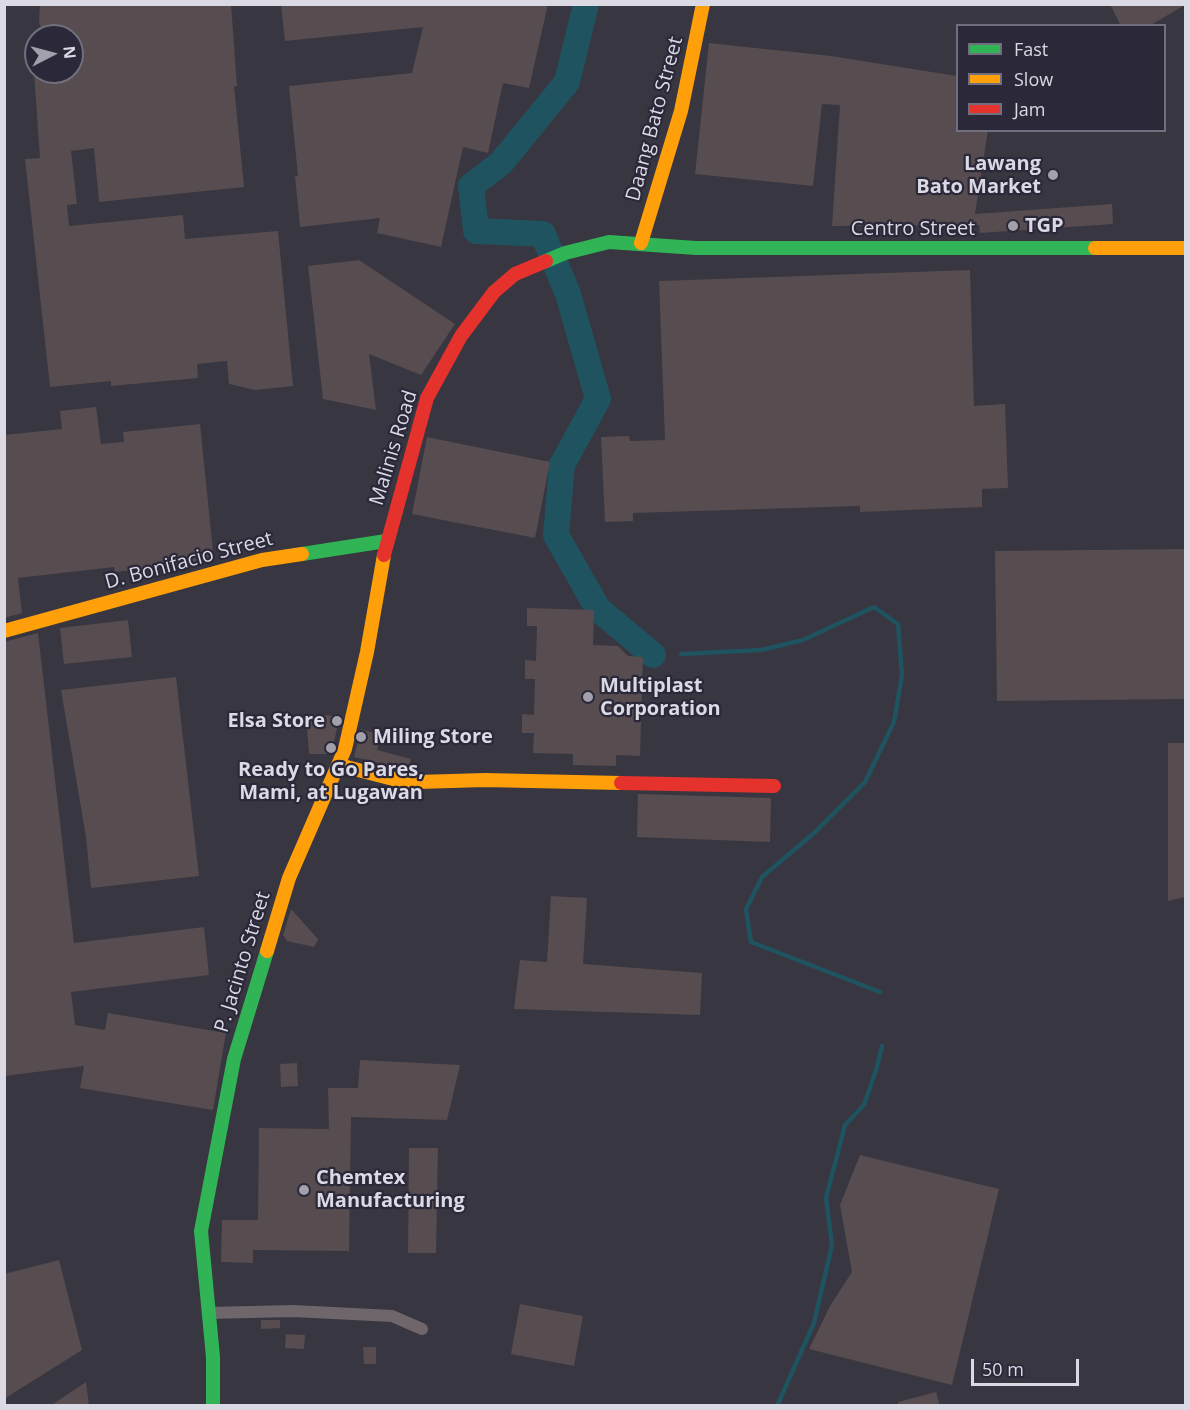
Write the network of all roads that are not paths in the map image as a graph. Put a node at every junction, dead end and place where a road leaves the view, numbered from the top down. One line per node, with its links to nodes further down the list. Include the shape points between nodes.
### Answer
1 (703, 4): 2 (street, Daang Bato Street, via 681,111)
2 (641, 243): 3 (street, Centro Street, via 696,248); 4 (street, Malinis Road, via 609,242 565,253 515,274 494,292 460,336 427,398)
3 (1185, 248)
4 (386, 541): 5 (street, D. Bonifacio Street, via 262,560); 6 (street, P. Jacinto Street, via 367,651)
5 (4, 632)
6 (339, 765): 7 (street, via 417,782); 8 (street, P. Jacinto Street, via 289,878 234,1059 201,1231)
7 (774, 786)
8 (208, 1312): 9 (street, via 392,1316); 10 (street, P. Jacinto Street)
9 (422, 1329)
10 (213, 1406)

